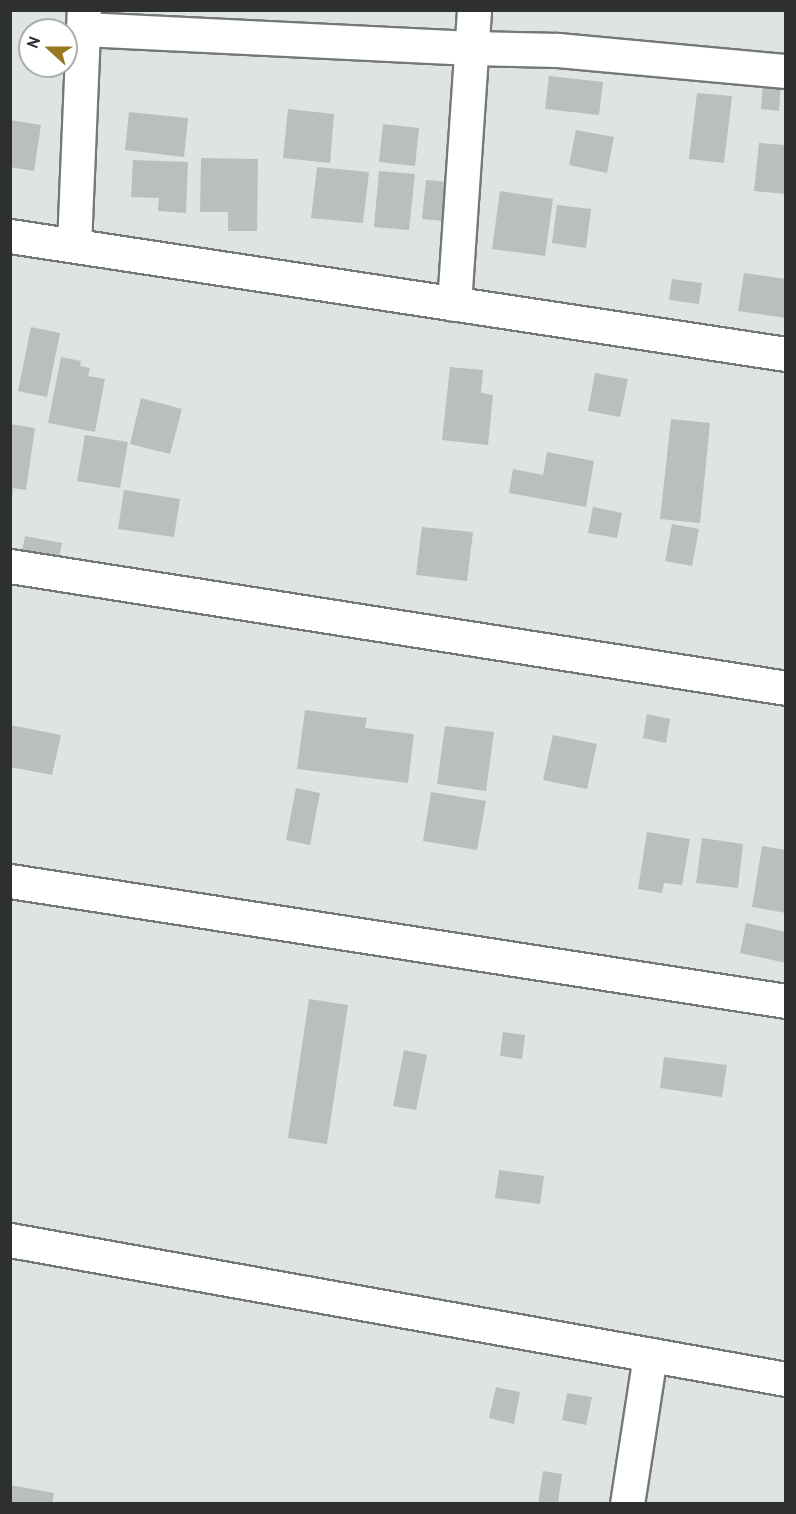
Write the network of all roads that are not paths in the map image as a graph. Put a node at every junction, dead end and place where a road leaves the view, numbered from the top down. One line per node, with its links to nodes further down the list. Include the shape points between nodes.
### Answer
1 (474, 10): 3 (street)
2 (84, 20): 3 (street); 6 (street)
3 (471, 48): 4 (street, via 558,50); 7 (street)
4 (786, 71)
5 (10, 236): 6 (street)
6 (74, 245): 7 (street)
7 (454, 304): 8 (street)
8 (786, 354)
9 (10, 566): 10 (street)
10 (786, 688)
11 (10, 881): 12 (street)
12 (786, 1001)
13 (10, 1240): 14 (street)
14 (650, 1354): 15 (street); 16 (street)
15 (786, 1379)
16 (627, 1503)

